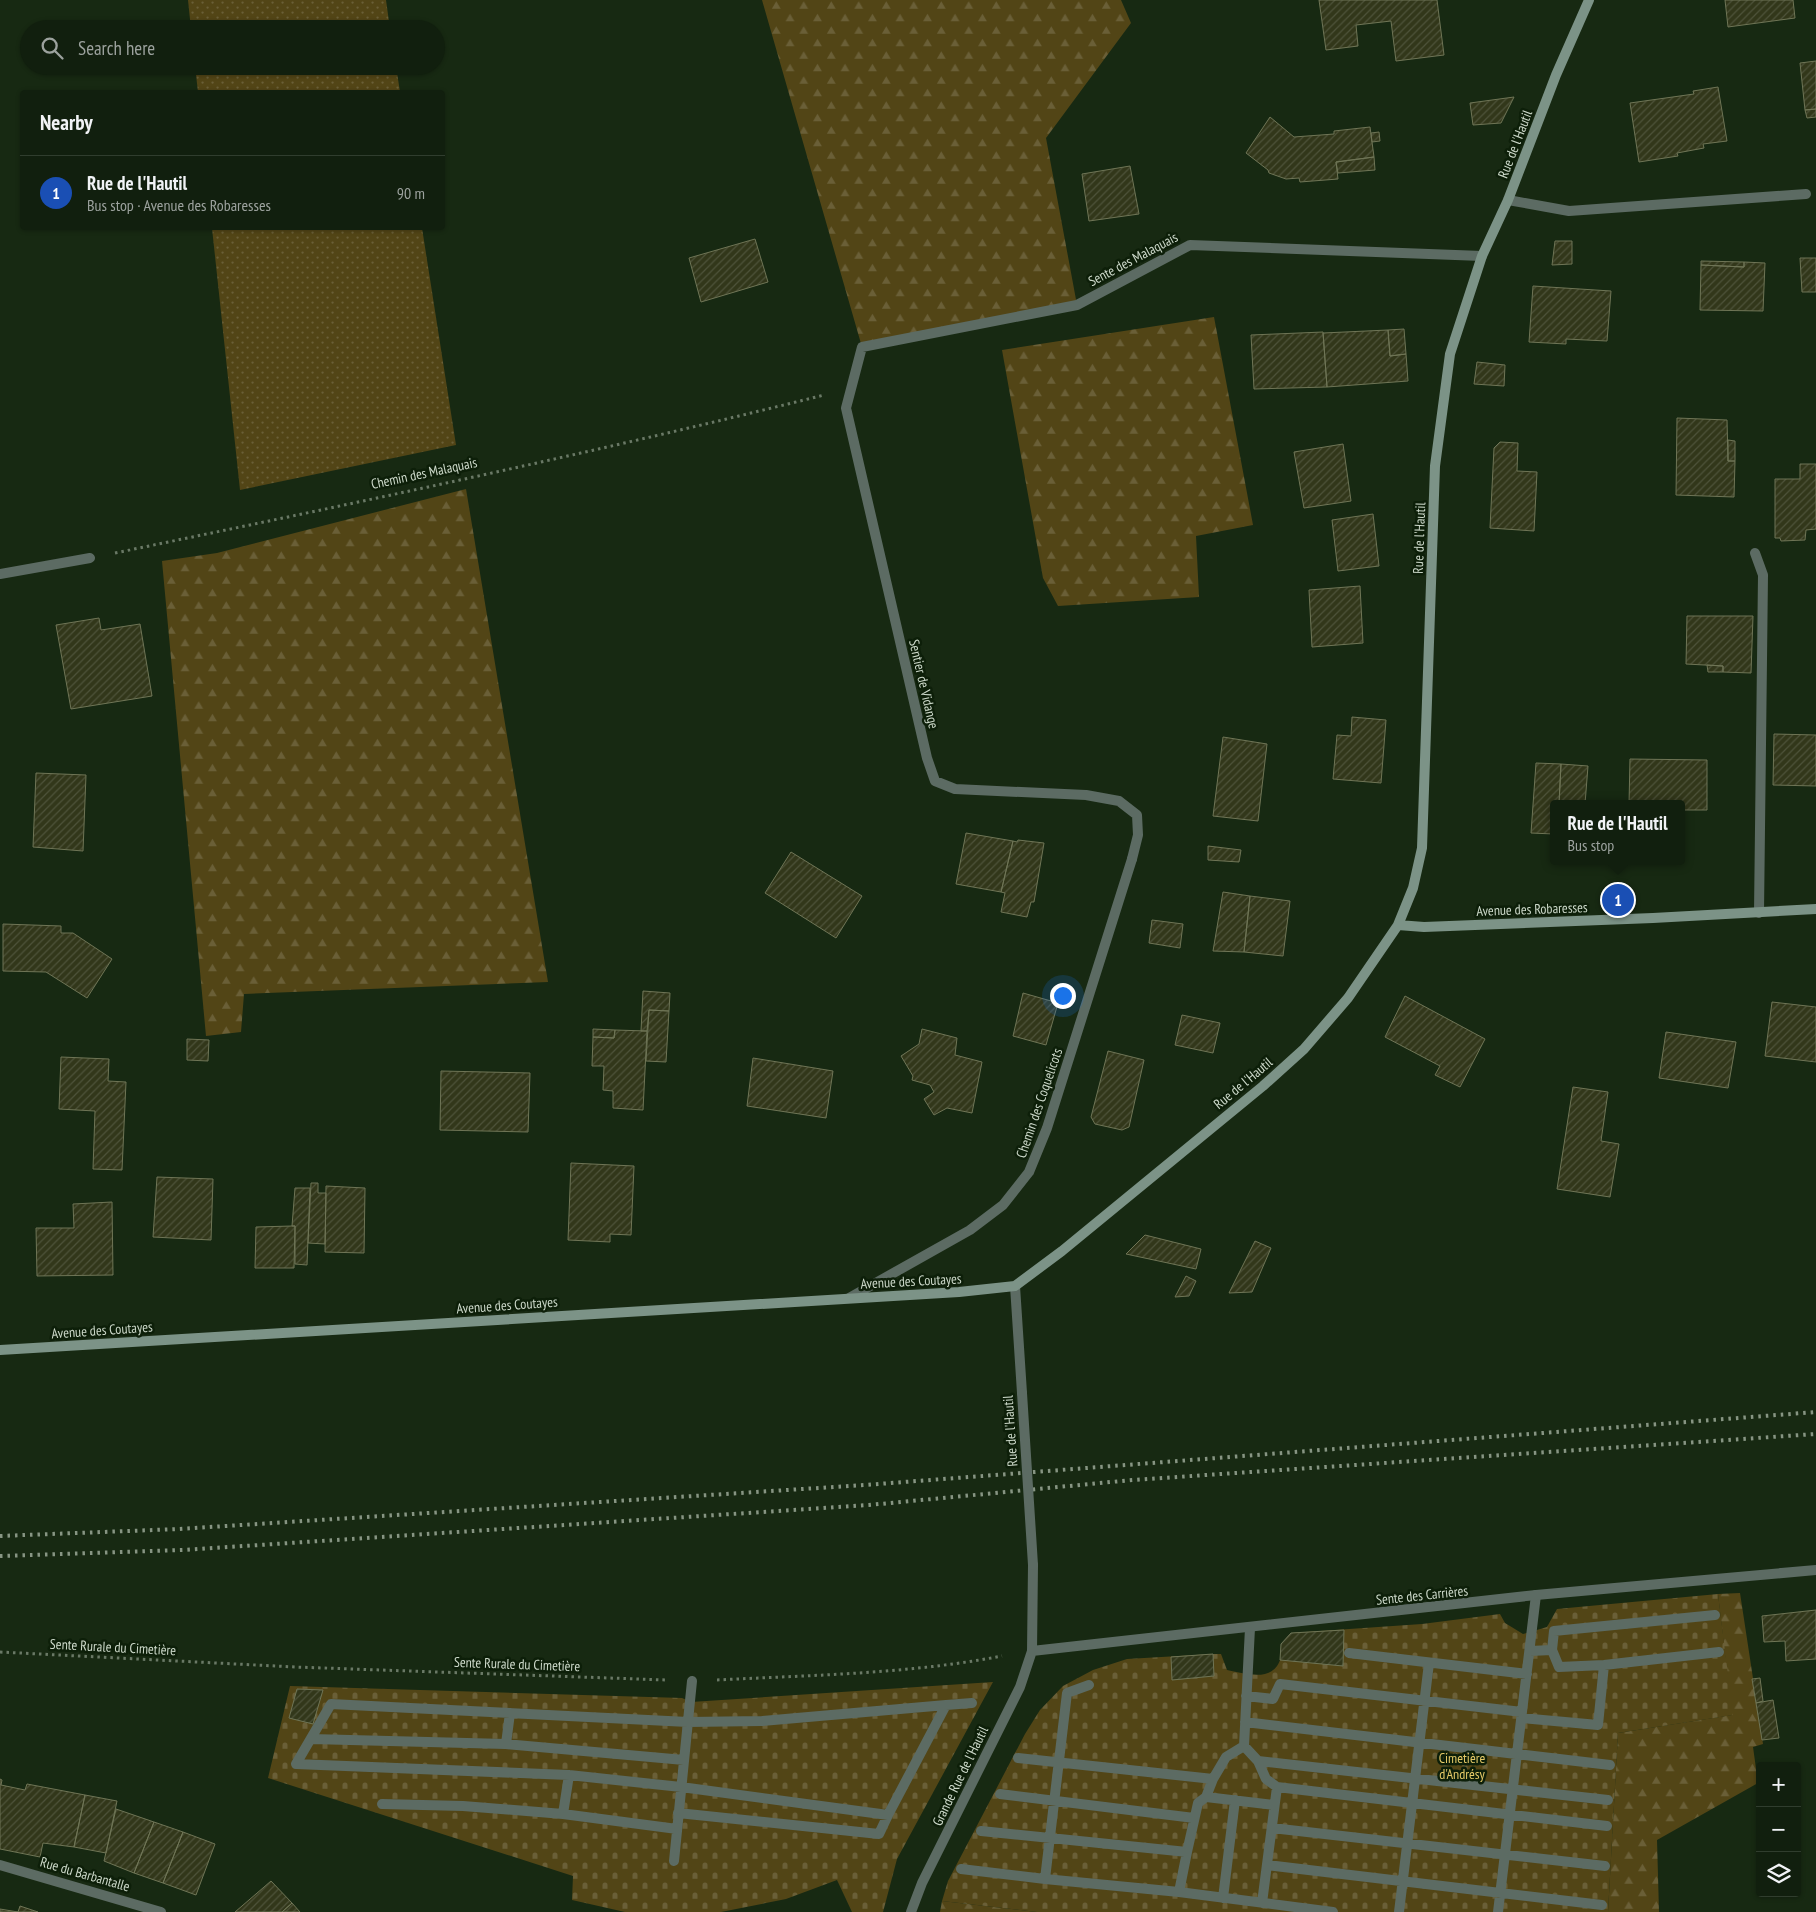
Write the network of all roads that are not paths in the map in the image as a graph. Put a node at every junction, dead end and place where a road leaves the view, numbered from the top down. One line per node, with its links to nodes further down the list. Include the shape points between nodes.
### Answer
1 (1589, 0): 3 (street, Rue de l'Hautil)
2 (1806, 194): 3 (street, via 1569,211)
3 (1508, 200): 4 (street, Rue de l'Hautil)
4 (1482, 256): 5 (street, Sente des Malaquais, via 1190,245 1076,305); 12 (street, Rue de l'Hautil, via 1450,354 1435,466 1422,848)
5 (862, 347): 9 (street, Sentier de Vidange, via 846,408 935,781 955,789 1086,795 1119,801 1137,815 1138,835)
6 (1754, 553): 11 (street, via 1763,575)
7 (90, 558): 8 (street)
8 (0, 574)
9 (1132, 859): 14 (street, Chemin des Coquelicots, via 1047,1128 1029,1172 1003,1205 970,1230)
10 (1816, 909): 11 (street, Avenue des Robaresses)
11 (1759, 913): 12 (street, Avenue des Robaresses, via 1424,927)
12 (1398, 925): 13 (street, Rue de l'Hautil, via 1348,998 1304,1049 1070,1245)
13 (1015, 1286): 14 (street, Avenue des Coutayes); 21 (street, Rue de l'Hautil, bridge, via 1033,1565)
14 (849, 1298): 15 (street, Avenue des Coutayes)
15 (0, 1350)
16 (1816, 1570): 17 (street, Sente des Carrières)
17 (1536, 1596): 19 (street, Sente des Carrières); 22 (street)
18 (1715, 1615): 20 (street, via 1554,1631)
19 (1250, 1628): 21 (street, Sente des Carrières); 30 (street)
20 (1552, 1650): 22 (street); 26 (street, via 1559,1667)
21 (1032, 1651): 88 (street, Grande Rue de l'Hautil, via 1020,1687 922,1883)
22 (1530, 1651): 27 (street)
23 (1719, 1652): 26 (street)
24 (1348, 1653): 25 (street)
25 (1429, 1663): 27 (street); 31 (street)
26 (1604, 1665): 35 (street, via 1598,1725)
27 (1527, 1674): 35 (street)
28 (692, 1681): 36 (street)
29 (1089, 1685): 46 (street, via 1067,1693)
30 (1246, 1696): 31 (street, via 1273,1699 1280,1684); 37 (street)
31 (1425, 1701): 35 (street); 39 (street)
32 (972, 1703): 33 (street)
33 (946, 1705): 36 (street, via 762,1721); 64 (street)
34 (510, 1713): 36 (street); 38 (street, via 331,1704); 40 (street)
35 (1522, 1715): 42 (street)
36 (688, 1722): 44 (street)
37 (1245, 1722): 39 (street); 41 (street)
38 (311, 1739): 40 (street); 48 (street, via 296,1764)
39 (1420, 1743): 42 (street); 49 (street)
40 (506, 1744): 44 (street)
41 (1244, 1746): 45 (street); 50 (street, via 1226,1757)
42 (1517, 1754): 47 (street); 53 (street)
43 (1018, 1758): 46 (street)
44 (684, 1760): 51 (street)
45 (1258, 1761): 49 (street); 52 (street, via 1266,1779)
46 (1059, 1762): 50 (street); 58 (street)
47 (1610, 1765)
48 (569, 1775): 51 (street); 63 (street)
49 (1415, 1778): 53 (street); 59 (street)
50 (1213, 1779): 55 (street)
51 (681, 1787): 62 (street); 64 (street)
52 (1277, 1787): 59 (street); 61 (street)
53 (1513, 1790): 57 (street); 65 (street)
54 (1000, 1794): 58 (street)
55 (1206, 1796): 56 (street); 66 (street, via 1198,1803)
56 (1235, 1800): 61 (street); 84 (street)
57 (1608, 1800)
58 (1054, 1801): 66 (street); 71 (street)
59 (1412, 1803): 65 (street); 72 (street)
60 (382, 1804): 63 (street)
61 (1274, 1805): 68 (street)
62 (678, 1813): 64 (street, via 879,1834); 69 (street)
63 (563, 1814): 69 (street)
64 (888, 1815)
65 (1510, 1815): 67 (street); 74 (street)
66 (1194, 1818): 73 (street)
67 (1607, 1826)
68 (1272, 1828): 72 (street); 77 (street)
69 (676, 1829): 75 (street)
70 (981, 1831): 71 (street)
71 (1050, 1838): 73 (street); 80 (street)
72 (1407, 1844): 74 (street); 81 (street)
73 (1187, 1852): 82 (street)
74 (1505, 1854): 78 (street); 83 (street)
75 (674, 1861)
76 (0, 1865): 87 (street, Rue du Barbantalle)
77 (1267, 1865): 81 (street); 85 (street)
78 (1605, 1866)
79 (961, 1869): 80 (street)
80 (1045, 1879): 82 (street)
81 (1403, 1881): 83 (street); 90 (street)
82 (1179, 1892): 84 (street)
83 (1500, 1892): 86 (street); 91 (street)
84 (1222, 1898): 85 (street)
85 (1262, 1903): 89 (street)
86 (1602, 1905)
87 (161, 1912)
88 (911, 1912)
89 (1333, 1912)
90 (1399, 1912)
91 (1498, 1912)

